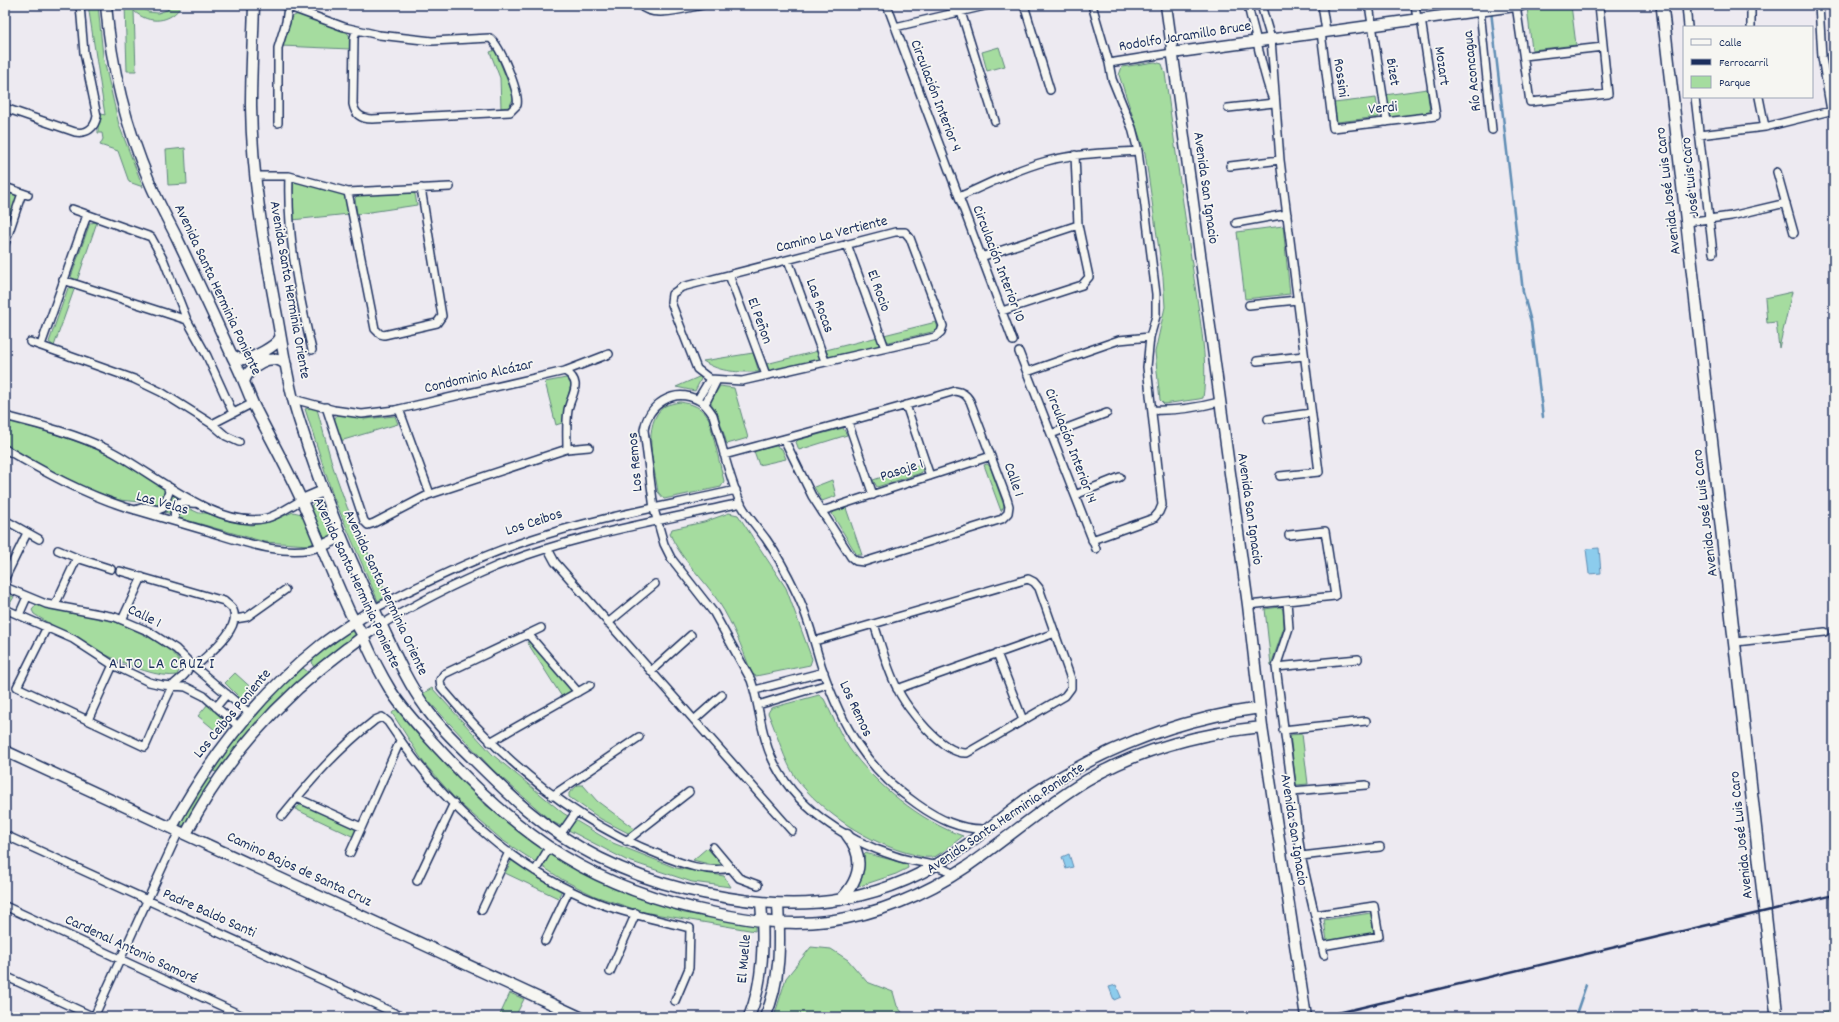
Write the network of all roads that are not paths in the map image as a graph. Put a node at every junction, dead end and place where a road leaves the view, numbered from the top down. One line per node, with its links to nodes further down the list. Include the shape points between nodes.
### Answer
1 (80, 5): 43 (street, via 84,53 97,116 94,125 87,131 75,132)
2 (106, 5): 95 (street, Avenida Santa Herminia Poniente, via 117,79 140,158 151,187)
3 (254, 5): 59 (street, Avenida Santa Herminia Oriente, via 251,109)
4 (640, 5): 5 (street, via 654,13)
5 (702, 5)
6 (887, 5): 30 (street, Circulación Interior 4)
7 (989, 5): 25 (street)
8 (1024, 5): 39 (street)
9 (1092, 5): 38 (street)
10 (1166, 5): 36 (street, Avenida San Ignacio)
11 (1248, 5): 34 (street)
12 (1261, 5): 33 (street)
13 (1322, 5): 32 (street, Rossini)
14 (1369, 5): 27 (street, Bizet)
15 (1415, 5): 26 (street, Mozart)
16 (1518, 5): 24 (street, Rodolfo Jaramillo Bruce); 37 (street)
17 (1599, 5): 35 (street)
18 (1662, 5): 71 (main road, Avenida José Luis Caro)
19 (1686, 5): 28 (street)
20 (1750, 5): 29 (street)
21 (1819, 5): 45 (street, via 1822,58)
22 (286, 6): 31 (street); 49 (street, via 286,22 278,48)
23 (1463, 9): 24 (street, Rodolfo Jaramillo Bruce); 26 (street, Rodolfo Jaramillo Bruce)
24 (1480, 10): 52 (street, Río Aconcagua)
25 (961, 12): 30 (street); 47 (street)
26 (1419, 19): 27 (street, Rodolfo Jaramillo Bruce); 46 (street, Mozart)
27 (1371, 26): 32 (street, Rodolfo Jaramillo Bruce); 48 (street, Bizet)
28 (1688, 26)
29 (1751, 26)
30 (896, 27): 65 (street, Circulación Interior 4)
31 (356, 30): 31 (street, via 390,37 425,40 490,38 497,46 516,90 517,105 510,112 372,119 361,117 353,104)
32 (1323, 32): 33 (street, Rodolfo Jaramillo Bruce); 51 (street, Rossini)
33 (1271, 40): 34 (street, Rodolfo Jaramillo Bruce); 42 (street)
34 (1257, 41): 36 (street, Rodolfo Jaramillo Bruce); 42 (street, via 1265,80)
35 (1603, 47): 37 (street); 37 (street, via 1608,94 1530,102)
36 (1172, 53): 38 (street, Rodolfo Jaramillo Bruce); 107 (street, Avenida San Ignacio)
37 (1524, 56)
38 (1109, 63): 54 (street, Rodolfo Jaramillo Bruce, via 1113,83 1130,122)
39 (1050, 90)
40 (1695, 98): 53 (street, José Luis Caro)
41 (1759, 98): 50 (street)
42 (1274, 103): 44 (street); 56 (street)
43 (5, 108)
44 (1228, 108)
45 (1832, 111): 50 (street)
46 (1436, 116): 48 (street, Verdi)
47 (995, 120)
48 (1387, 122): 51 (street, Verdi)
49 (278, 123)
50 (1765, 127): 53 (street)
51 (1333, 128)
52 (1492, 130)
53 (1699, 135): 70 (street, José Luis Caro)
54 (1138, 151): 55 (street); 86 (street, Rodolfo Jaramillo Bruce, via 1156,294 1156,316)
55 (1074, 155): 65 (street, via 1019,170); 73 (street)
56 (1280, 160): 57 (street); 68 (street)
57 (1230, 166)
58 (1777, 172): 66 (street)
59 (255, 176): 60 (street); 87 (street, Avenida Santa Herminia Oriente, via 266,261)
60 (289, 176): 64 (street); 92 (street, via 290,244)
61 (5, 187): 75 (street, via 25,194)
62 (450, 187): 63 (street)
63 (421, 188): 64 (street); 64 (street, via 442,316 437,323 384,336 375,329)
64 (348, 192)
65 (959, 197): 78 (street, Circulación Interior 10)
66 (1786, 203): 70 (street); 74 (street)
67 (72, 210): 69 (street)
68 (1287, 214): 72 (street); 82 (street)
69 (87, 215): 81 (street); 85 (street, via 151,237 164,261)
70 (1709, 219): 71 (street); 77 (street, José Luis Caro)
71 (1687, 222): 187 (main road, Avenida José Luis Caro)
72 (1236, 223)
73 (1078, 225): 78 (street); 84 (street, via 1088,277 1082,285)
74 (1794, 232)
75 (5, 244)
76 (847, 244): 79 (street, Camino La Vertiente); 91 (street, El Rocio); 91 (street, Camino La Vertiente, via 904,232 910,238 943,326 942,332 935,336)
77 (1713, 253)
78 (982, 257): 84 (street, Circulación Interior 10)
79 (788, 260): 80 (street, Camino La Vertiente); 97 (street, Las Rocas)
80 (729, 275): 102 (street, El Peñon); 103 (street, Camino La Vertiente, via 682,287 672,294 671,302 697,369)
81 (64, 280): 85 (street); 90 (street)
82 (1297, 300): 83 (street); 96 (street)
83 (1249, 305)
84 (1002, 311): 88 (street, Circulación Interior 10)
85 (187, 320): 114 (street)
86 (1150, 337): 101 (street, via 1119,340); 113 (street, Rodolfo Jaramillo Bruce, via 1147,367)
87 (280, 338): 95 (street, via 273,347 246,359); 99 (street, Avenida Santa Herminia Oriente)
88 (1013, 341)
89 (30, 342): 90 (street)
90 (42, 345): 120 (street, via 134,379 161,392)
91 (885, 348): 97 (street, Camino La Vertiente)
92 (312, 350)
93 (1019, 352): 101 (street, Circulación Interior 14)
94 (609, 354): 100 (street, Condominio Alcázar)
95 (232, 355): 104 (street, Avenida Santa Herminia Poniente)
96 (1304, 356): 98 (street); 116 (street)
97 (825, 361): 102 (street, Camino La Vertiente)
98 (1257, 361)
99 (286, 365): 104 (street, via 280,359 270,359 250,369); 105 (street, Avenida Santa Herminia Oriente)
100 (565, 371): 112 (street, Condominio Alcázar); 126 (street, via 571,375 575,387 568,410)
101 (1027, 372): 121 (street, Circulación Interior 14)
102 (766, 375): 103 (street, Camino La Vertiente, via 742,381)
103 (713, 379): 106 (street); 109 (street)
104 (244, 382): 108 (street, Avenida Santa Herminia Poniente)
105 (293, 399): 111 (street, Condominio Alcázar); 134 (street, Avenida Santa Herminia Oriente)
106 (698, 400): 109 (street, Los Remos); 141 (street, Los Remos, via 688,396 669,398 655,407 647,418 644,437)
107 (1219, 402): 113 (street, via 1172,411); 168 (street, Avenida San Ignacio)
108 (253, 403): 114 (street); 138 (street, Avenida Santa Herminia Poniente)
109 (705, 404): 127 (street, Los Remos, via 713,415)
110 (906, 406): 119 (street, Calle 1); 128 (street, Calle 1, via 955,391 963,393 970,401); 129 (street)
111 (326, 407): 112 (street, Condominio Alcázar, via 362,414); 135 (street, via 364,521 368,525)
112 (400, 409): 135 (street)
113 (1152, 410): 151 (street, Rodolfo Jaramillo Bruce, via 1162,505 1159,512 1154,518)
114 (233, 413): 120 (street)
115 (1107, 413): 121 (street)
116 (1311, 413): 118 (street); 130 (street, via 1319,472)
117 (5, 416): 132 (street, Las Velas, via 93,443 131,462)
118 (1268, 419)
119 (848, 422): 122 (street, Calle 1); 136 (street)
120 (212, 424): 123 (street, via 226,436)
121 (1051, 434): 137 (street, Circulación Interior 14)
122 (784, 439): 127 (street, Calle 1); 143 (street, Calle 1)
123 (239, 442)
124 (590, 447): 126 (street)
125 (5, 449): 142 (street, Las Velas, via 66,484)
126 (567, 449): 135 (street)
127 (724, 455): 133 (street, Los Remos)
128 (991, 456): 129 (street, Pasaje 1); 143 (street, Calle 1, via 1009,506 1008,513 1002,519 864,562 851,557)
129 (930, 476): 136 (street, Pasaje 1)
130 (1280, 476)
131 (1120, 477): 137 (street)
132 (167, 485): 139 (street, Las Velas); 142 (street, via 169,494 163,508 158,510 146,507)
133 (736, 490): 140 (street, Los Remos); 141 (street, Los Ceibos)
134 (323, 491): 138 (street); 149 (street, Avenida Santa Herminia Oriente)
135 (430, 494)
136 (873, 495): 143 (street, Pasaje 1)
137 (1075, 495): 151 (street, Circulación Interior 14)
138 (302, 500): 139 (street, Las Velas, via 273,516 256,520 219,513); 152 (street, Avenida Santa Herminia Poniente)
139 (197, 503): 146 (street, via 178,504 174,510)
140 (740, 503): 145 (street, Los Ceibos); 186 (street, Los Remos, via 790,578)
141 (654, 509): 145 (street, Los Remos); 156 (street, Los Ceibos, via 572,527)
142 (135, 510): 146 (street, Las Velas)
143 (822, 511)
144 (5, 520): 147 (street)
145 (656, 521): 153 (street, Los Ceibos); 201 (street, Los Remos, via 671,558 714,613)
146 (175, 522): 152 (street, Las Velas, via 260,546 292,550)
147 (27, 532): 150 (street); 162 (street)
148 (1289, 535): 167 (street, via 1325,531 1335,596)
149 (341, 537): 152 (street); 171 (street, Avenida Santa Herminia Oriente)
150 (39, 539)
151 (1092, 540): 154 (street, Circulación Interior 14)
152 (322, 546): 175 (street, Avenida Santa Herminia Poniente)
153 (548, 549): 158 (street, Los Ceibos); 176 (street, via 555,562)
154 (1096, 549)
155 (58, 550): 157 (street)
156 (494, 552): 158 (street); 171 (street, Los Ceibos, via 436,577)
157 (77, 558): 159 (street); 169 (street)
158 (498, 566): 178 (street, Los Ceibos, via 438,592)
159 (111, 569)
160 (120, 571): 161 (street)
161 (142, 577): 173 (street, via 224,601 233,609); 174 (street)
162 (5, 578)
163 (655, 584): 176 (street)
164 (5, 587): 166 (street, Calle 1)
165 (285, 590): 173 (street, via 247,617)
166 (27, 597): 169 (street, Calle 1); 172 (street)
167 (1287, 601): 168 (street); 193 (street, via 1289,628)
168 (1248, 605): 207 (street, Avenida San Ignacio)
169 (55, 606): 174 (street, Calle 1)
170 (5, 609): 172 (street)
171 (374, 609): 175 (street, Los Ceibos); 178 (street, Avenida Santa Herminia Oriente)
172 (19, 615): 179 (street)
173 (235, 619): 192 (street, via 231,630)
174 (122, 620): 192 (street, Calle 1, via 148,631 171,645)
175 (355, 622): 185 (street, Avenida Santa Herminia Poniente); 190 (street, Los Ceibos Poniente)
176 (608, 623): 194 (street)
177 (874, 624): 182 (street, via 1028,579 1039,588); 186 (street); 200 (street)
178 (381, 625): 185 (street, Los Ceibos); 229 (street, Avenida Santa Herminia Oriente, via 396,660 426,708 449,735)
179 (47, 627): 191 (street); 209 (street, via 18,687)
180 (541, 628): 183 (street)
181 (1825, 632): 187 (street)
182 (1055, 633): 188 (street); 211 (street, via 1071,679 1071,688 1065,696)
183 (528, 634): 202 (street); 219 (street, via 444,674 440,680 441,687)
184 (691, 636): 194 (street)
185 (363, 637): 196 (street, Los Ceibos); 233 (street, Avenida Santa Herminia Poniente, via 377,668 412,719)
186 (815, 640): 195 (street, Los Remos)
187 (1736, 642): 283 (main road, Avenida José Luis Caro)
188 (997, 653): 200 (street); 211 (street)
189 (1358, 659): 193 (street)
190 (301, 662): 196 (street, via 309,667); 208 (street, Los Ceibos Poniente)
191 (114, 665): 198 (street, via 149,682); 209 (street)
192 (192, 665): 198 (street, via 183,678); 203 (street, Calle 1)
193 (1276, 667): 215 (street)
194 (651, 671): 210 (street)
195 (824, 672): 197 (street, Los Remos); 201 (street)
196 (311, 677): 224 (street, Los Ceibos, via 265,722)
197 (828, 684): 205 (street); 237 (street, Los Remos, via 850,735 870,763 894,787 948,823 970,829)
198 (173, 686): 206 (street, via 186,687 204,696); 209 (street, via 145,747)
199 (590, 686): 202 (street)
200 (897, 689): 211 (street, via 928,729 949,749 960,753 967,753)
201 (755, 690): 205 (street, Los Remos)
202 (578, 692): 219 (street)
203 (227, 694): 206 (street); 208 (street, Calle 1)
204 (722, 695): 210 (street)
205 (758, 705): 242 (street, Los Remos, via 767,746 781,776 810,809)
206 (216, 706): 213 (street)
207 (1260, 708): 214 (street, Avenida San Ignacio); 216 (street, Avenida Santa Herminia Oriente, via 1214,715)
208 (249, 713): 213 (street, Los Ceibos Poniente)
209 (88, 720)
210 (694, 720): 239 (street)
211 (1023, 720)
212 (1366, 721): 215 (street)
213 (238, 726): 222 (street, Los Ceibos Poniente)
214 (1262, 727): 221 (street, Avenida Santa Herminia Poniente, via 1208,735); 282 (street, Avenida San Ignacio)
215 (1283, 730): 227 (street)
216 (1144, 736): 221 (street, via 1144,744); 223 (street, Avenida Santa Herminia Oriente)
217 (639, 737): 230 (street)
218 (400, 740): 231 (street, via 382,717 375,720 340,749); 232 (street, via 420,768); 236 (street)
219 (490, 742): 230 (street)
220 (5, 751): 238 (street, Camino Bajos de Santa Cruz)
221 (1149, 752): 225 (street, Avenida Santa Herminia Poniente)
222 (207, 767): 224 (street, via 212,774); 238 (street, Los Ceibos Poniente)
223 (1074, 769): 225 (street, via 1080,774); 237 (street, Avenida Santa Herminia Oriente, via 1023,801)
224 (220, 776): 238 (street, Los Ceibos, via 198,810)
225 (1083, 783): 253 (street, Avenida Santa Herminia Poniente, via 1038,812)
226 (1366, 785): 227 (street)
227 (1292, 791): 249 (street)
228 (688, 792): 243 (street)
229 (512, 796): 233 (street); 241 (street, Avenida Santa Herminia Oriente)
230 (552, 796): 234 (street)
231 (297, 798): 235 (street); 236 (street)
232 (454, 803): 247 (street, via 478,828); 254 (street)
233 (499, 809): 246 (street, Avenida Santa Herminia Poniente)
234 (576, 812): 241 (street); 243 (street)
235 (282, 816)
236 (361, 827): 248 (street)
237 (986, 829): 250 (street, Avenida Santa Herminia Oriente)
238 (179, 830): 258 (street); 279 (street, Camino Bajos de Santa Cruz)
239 (792, 831)
240 (5, 835): 258 (street, Padre Baldo Santi)
241 (560, 835): 257 (street, Avenida Santa Herminia Oriente, via 616,866 655,881)
242 (847, 835): 250 (street, Los Remos, via 894,856); 259 (street, via 857,852 859,866 853,883)
243 (626, 841): 251 (street, via 700,868 717,871)
244 (713, 847): 251 (street)
245 (1380, 847): 249 (street)
246 (549, 848): 252 (street); 263 (street, Avenida Santa Herminia Poniente, via 621,886)
247 (509, 852): 252 (street); 264 (street)
248 (350, 853)
249 (1301, 856): 266 (street)
250 (935, 866): 253 (street, Los Remos); 259 (street, Avenida Santa Herminia Oriente, via 885,888)
251 (730, 868): 255 (street, via 743,881)
252 (535, 871): 256 (street)
253 (955, 874): 268 (street, Avenida Santa Herminia Poniente, via 914,896 861,914 832,921)
254 (417, 881)
255 (758, 885)
256 (569, 890): 265 (street, via 597,902); 269 (street)
257 (696, 891): 260 (street, Avenida Santa Herminia Oriente); 263 (street)
258 (146, 900): 272 (street); 278 (street, Padre Baldo Santi)
259 (840, 900): 261 (street, Avenida Santa Herminia Oriente)
260 (760, 902): 261 (street, Avenida Santa Herminia Oriente); 267 (street, El Muelle)
261 (778, 904): 268 (street)
262 (5, 906): 272 (street, Cardenal Antonio Samoré)
263 (692, 908): 267 (street, Avenida Santa Herminia Poniente)
264 (482, 910)
265 (636, 913): 273 (street); 275 (street, via 690,928 689,968)
266 (1315, 915): 270 (street); 270 (street, via 1374,906 1378,936)
267 (762, 922): 268 (street, Avenida Santa Herminia Poniente); 280 (street, El Muelle, via 761,972)
268 (779, 923): 281 (street, via 778,968)
269 (545, 941)
270 (1322, 946): 271 (street)
271 (1324, 955)
272 (119, 959): 276 (street); 277 (street, Cardenal Antonio Samoré)
273 (610, 972)
274 (5, 976): 276 (street)
275 (675, 1001)
276 (94, 1017)
277 (245, 1017)
278 (403, 1017)
279 (580, 1017)
280 (749, 1017)
281 (765, 1017)
282 (1306, 1017)
283 (1777, 1017)

